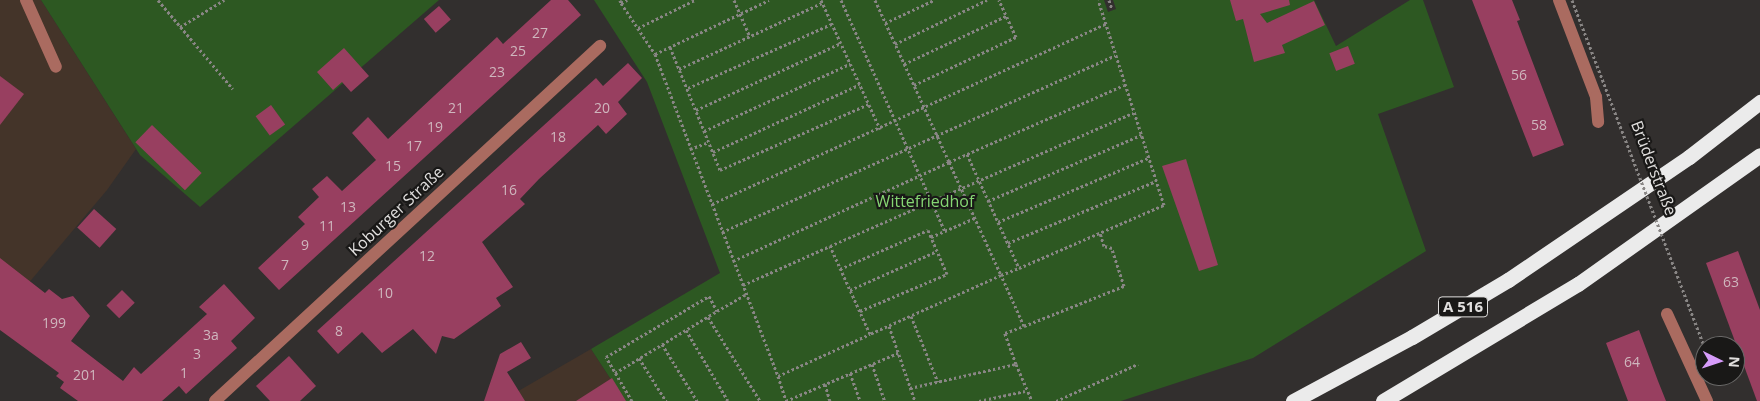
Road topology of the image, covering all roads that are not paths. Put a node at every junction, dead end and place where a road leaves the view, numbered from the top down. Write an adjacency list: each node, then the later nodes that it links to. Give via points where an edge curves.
1 (26, 0): 4 (street)
2 (1559, 0): 6 (street, via 1596,96)
3 (600, 46): 9 (street, Koburger Straße)
4 (56, 66)
5 (1760, 102): 10 (highway, A 516, via 1690,157 1508,280 1412,337)
6 (1598, 122)
7 (1760, 155): 11 (highway, A 516, via 1578,284)
8 (1666, 314): 12 (street)
9 (215, 401)
10 (1293, 401)
11 (1383, 401)
12 (1708, 401)

